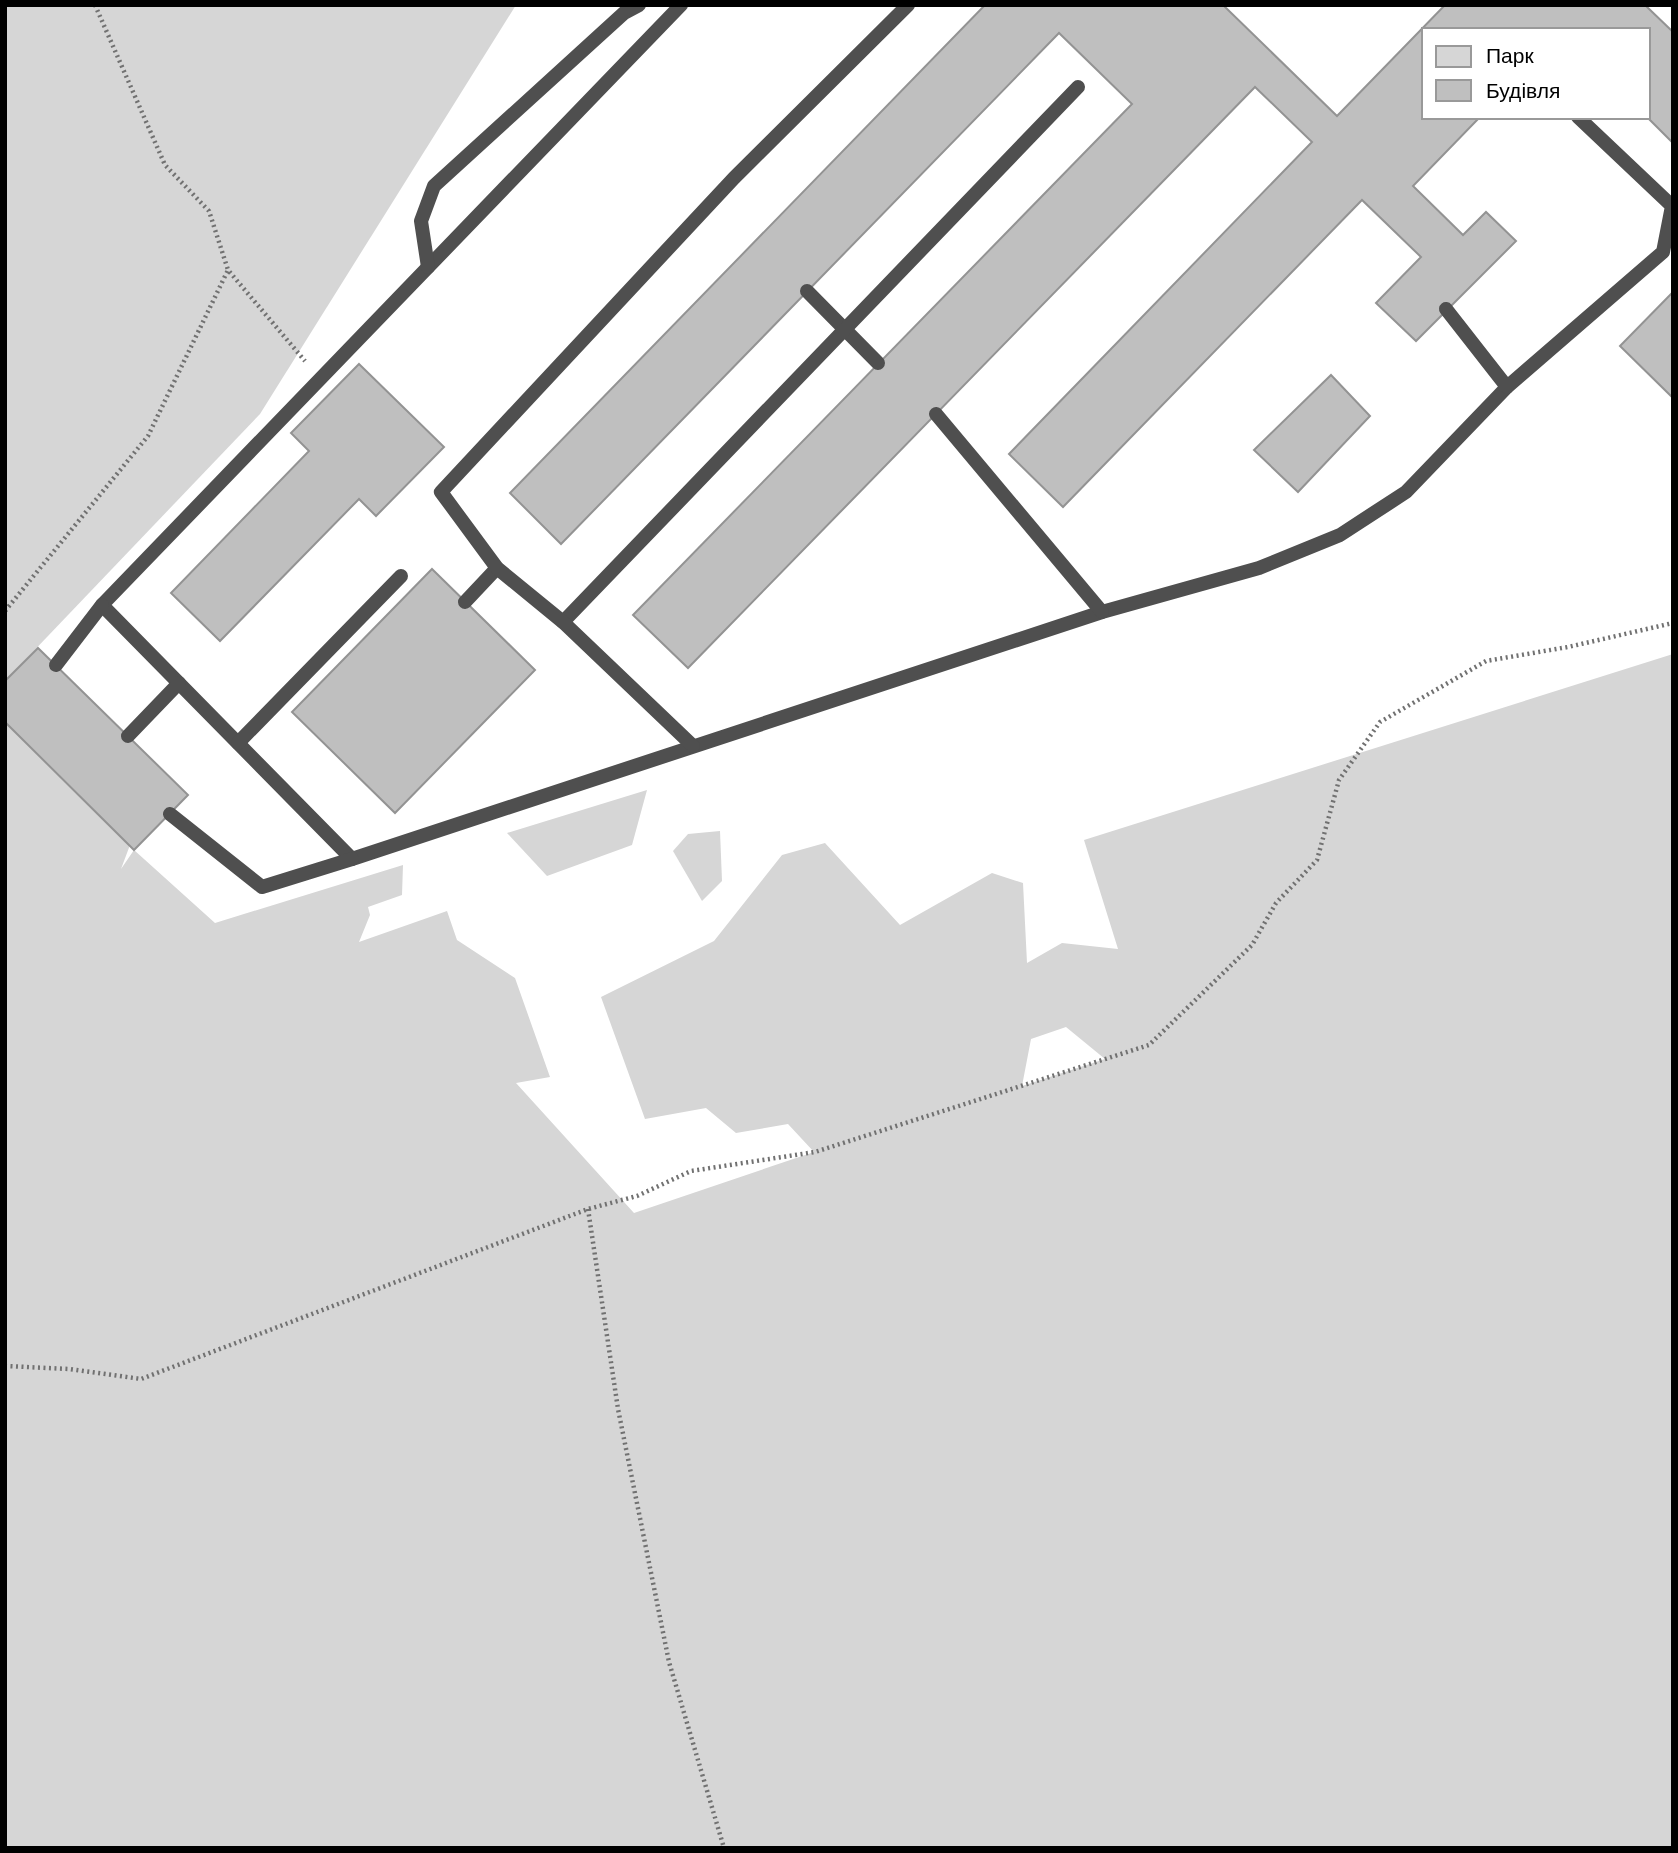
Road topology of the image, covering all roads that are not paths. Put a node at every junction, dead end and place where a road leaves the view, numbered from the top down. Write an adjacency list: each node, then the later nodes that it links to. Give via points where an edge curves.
1 (639, 5): 6 (lane, via 624,13 434,186 421,221)
2 (681, 5): 6 (lane)
3 (908, 5): 13 (lane, via 734,178 441,492)
4 (1079, 88): 9 (lane)
5 (1580, 119): 11 (lane, via 1672,206 1663,251)
6 (428, 267): 16 (lane)
7 (807, 291): 9 (lane)
8 (1446, 309): 11 (lane)
9 (845, 330): 10 (lane); 18 (lane)
10 (878, 363)
11 (1507, 387): 17 (lane, via 1406,492 1340,535 1259,568)
12 (936, 414): 17 (lane)
13 (497, 568): 15 (lane); 18 (lane)
14 (401, 576): 22 (lane)
15 (465, 602)
16 (102, 605): 19 (lane); 20 (lane)
17 (1102, 612): 23 (lane)
18 (563, 622): 23 (lane)
19 (56, 666)
20 (179, 683): 21 (lane); 22 (lane)
21 (128, 736)
22 (238, 743): 25 (lane)
23 (693, 746): 25 (lane)
24 (170, 814): 25 (lane, via 262,887)
25 (352, 859)

